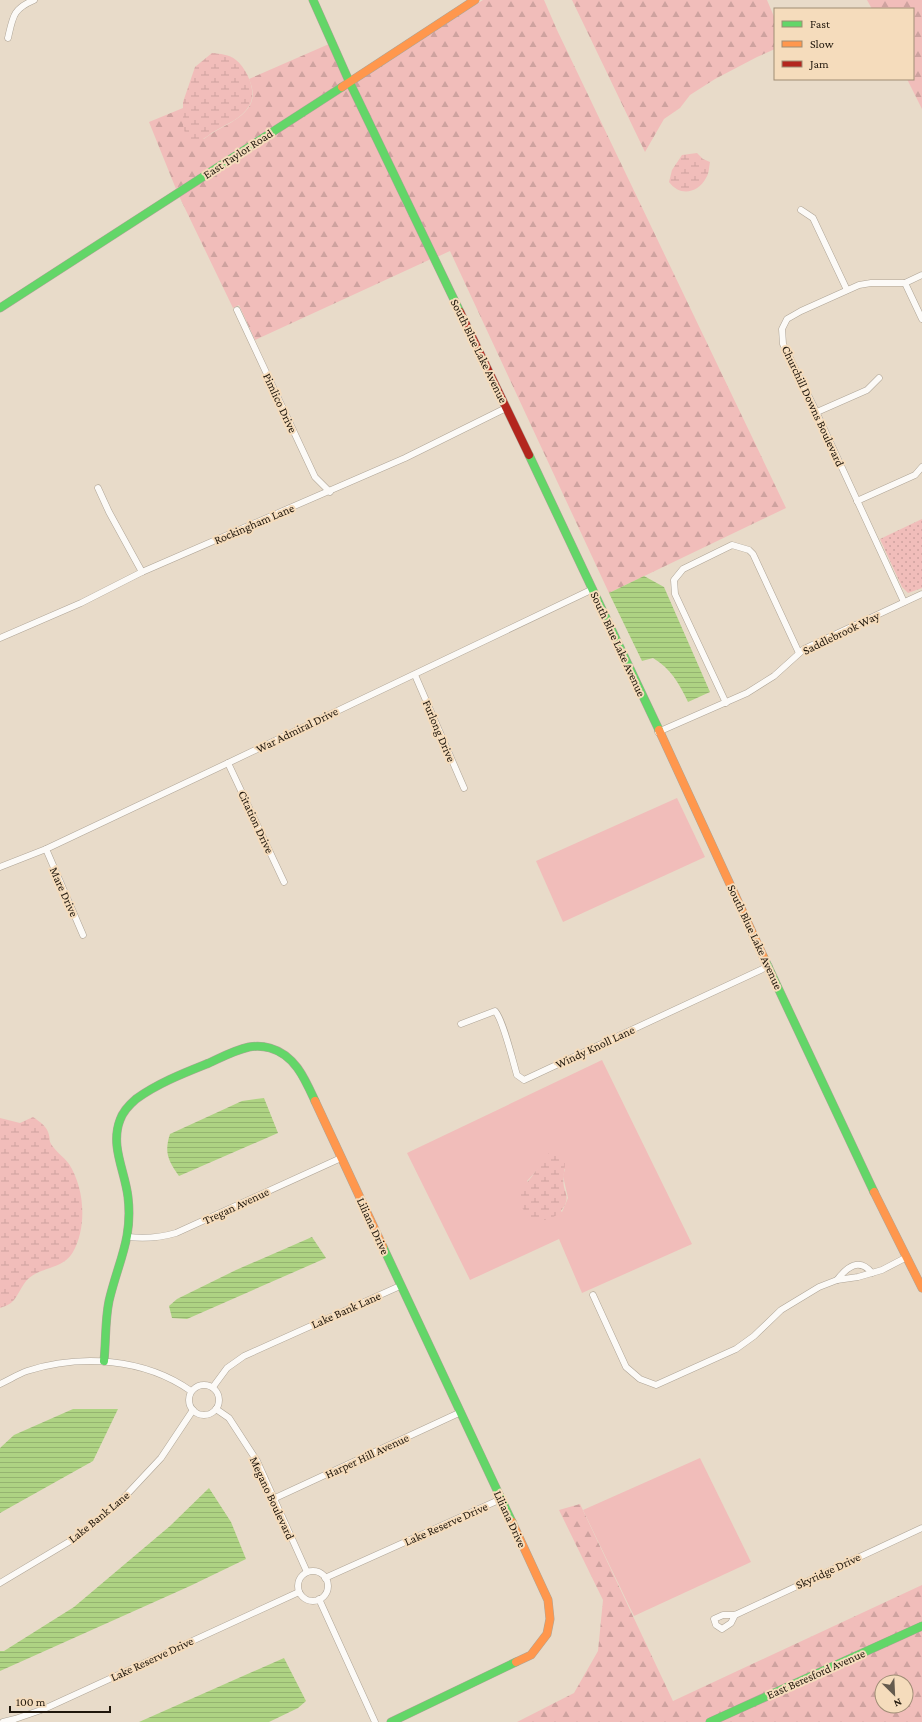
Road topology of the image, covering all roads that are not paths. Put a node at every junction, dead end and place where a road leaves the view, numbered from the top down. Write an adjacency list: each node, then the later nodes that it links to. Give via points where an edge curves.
1 (34, 0): 4 (street, via 24,5 13,16)
2 (312, 0): 5 (main road, South Blue Lake Avenue)
3 (475, 0): 5 (main road, East Taylor Road)
4 (8, 38)
5 (349, 81): 10 (main road, East Taylor Road); 14 (main road, South Blue Lake Avenue)
6 (801, 210): 9 (street, via 813,218)
7 (922, 275): 8 (street, Churchill Downs Boulevard)
8 (905, 283): 9 (street, Churchill Downs Boulevard, via 871,283); 12 (street)
9 (847, 290): 15 (street, Churchill Downs Boulevard, via 801,311 788,319 782,329 783,344)
10 (0, 308)
11 (237, 310): 18 (street, Pimlico Drive, via 315,477)
12 (922, 319)
13 (880, 378): 15 (street, via 867,390)
14 (506, 408): 18 (street, Rockingham Lane, via 422,451); 21 (main road, South Blue Lake Avenue)
15 (817, 412): 19 (street, Churchill Downs Boulevard)
16 (922, 467): 19 (street, via 915,475)
17 (98, 488): 20 (street)
18 (330, 492): 20 (street, Rockingham Lane)
19 (857, 501): 23 (street, Churchill Downs Boulevard)
20 (142, 572): 24 (street, Rockingham Lane, via 81,603)
21 (593, 589): 26 (street, War Admiral Drive); 28 (main road, South Blue Lake Avenue)
22 (922, 594): 23 (street, Saddlebrook Way)
23 (904, 602): 25 (street, Saddlebrook Way)
24 (0, 638)
25 (799, 653): 27 (street, Saddlebrook Way, via 774,676); 27 (street, via 749,550 732,545 683,569 674,580 675,594)
26 (415, 674): 29 (street, War Admiral Drive); 30 (street, Furlong Drive)
27 (726, 703): 28 (street, Saddlebrook Way)
28 (658, 732): 35 (main road, South Blue Lake Avenue)
29 (228, 763): 31 (street, War Admiral Drive); 33 (street, Citation Drive)
30 (464, 788)
31 (46, 849): 32 (street, War Admiral Drive); 34 (street, Mare Drive)
32 (0, 867)
33 (284, 882)
34 (83, 935)
35 (769, 966): 36 (street, Windy Knoll Lane, via 524,1080 517,1075 500,1015 495,1011); 39 (main road, South Blue Lake Avenue, via 864,1173)
36 (461, 1024)
37 (341, 1158): 38 (street, Tregan Avenue, via 176,1233 156,1239); 38 (main road, Liliana Drive, via 294,1062 272,1048 255,1046 237,1050 146,1091 126,1108 118,1122 116,1142 128,1193); 42 (main road, Liliana Drive)
38 (128, 1236): 45 (main road, Liliana Drive, via 110,1295)
39 (907, 1258): 40 (street); 43 (main road, South Blue Lake Avenue)
40 (872, 1273): 41 (street); 41 (street, via 865,1266 857,1264 845,1271)
41 (837, 1280): 44 (street, via 819,1287 781,1310 736,1349 656,1385 640,1379 626,1367)
42 (400, 1286): 47 (street, Lake Bank Lane, via 244,1356 227,1368); 51 (main road, Liliana Drive)
43 (922, 1288)
44 (593, 1295)
45 (104, 1361): 46 (street, via 53,1364 26,1371); 48 (street, via 127,1364 157,1373)
46 (0, 1384)
47 (213, 1387): 48 (street, via 199,1385); 49 (street, via 219,1400)
48 (191, 1391): 50 (street, via 188,1401)
49 (216, 1409): 50 (street, via 207,1415); 52 (street, Megano Boulevard, via 228,1418 257,1461)
50 (193, 1410): 57 (street, Lake Bank Lane, via 161,1458 117,1505 77,1537)
51 (461, 1412): 52 (street, Harper Hill Avenue); 53 (main road, Liliana Drive)
52 (273, 1499): 55 (street, Megano Boulevard)
53 (501, 1499): 56 (street, Lake Reserve Drive); 64 (main road, Liliana Drive, via 548,1600 550,1619 547,1634 527,1658)
54 (922, 1528): 60 (street, Skyridge Drive)
55 (307, 1572): 56 (street, via 317,1572); 58 (street, via 300,1579)
56 (325, 1578): 59 (street, via 327,1592)
57 (0, 1583)
58 (299, 1592): 59 (street, via 307,1600); 62 (street, Lake Reserve Drive, via 44,1709)
59 (319, 1599): 63 (street)
60 (735, 1615)
61 (922, 1626): 65 (main road, East Beresford Avenue)
62 (3, 1722)
63 (375, 1722)
64 (391, 1722)
65 (710, 1722)

